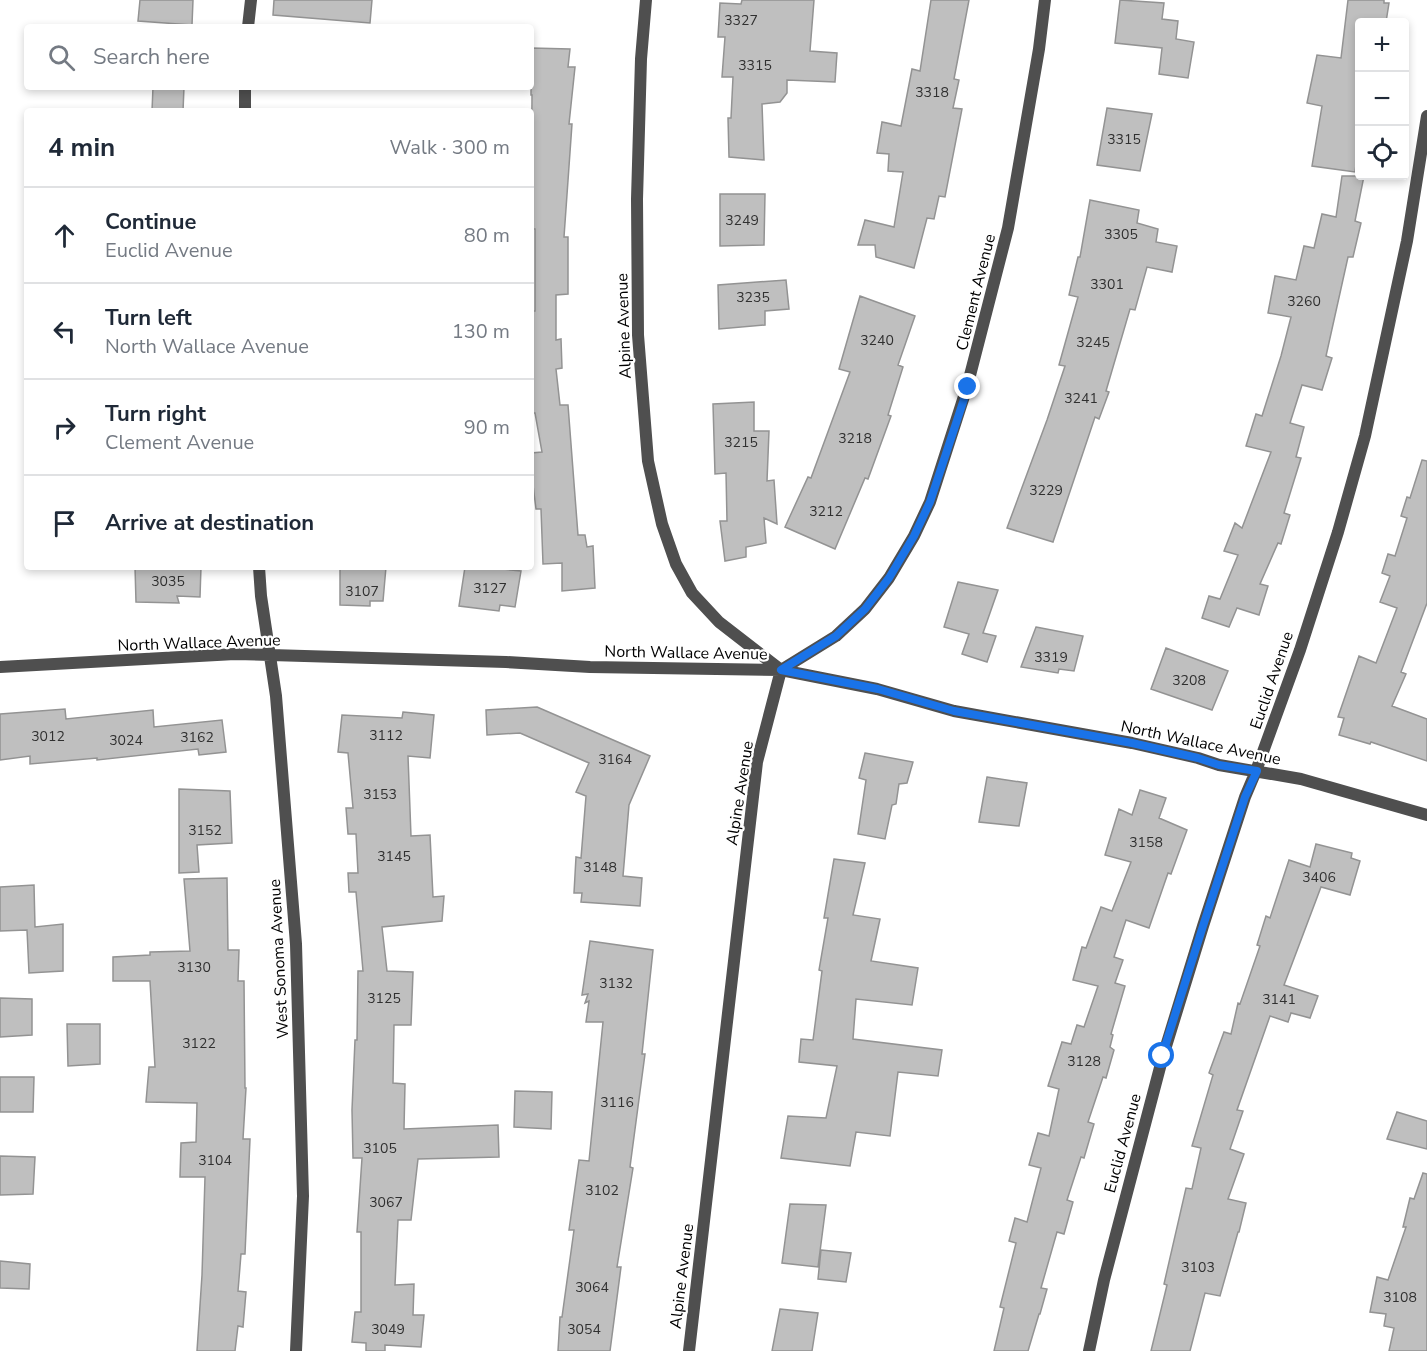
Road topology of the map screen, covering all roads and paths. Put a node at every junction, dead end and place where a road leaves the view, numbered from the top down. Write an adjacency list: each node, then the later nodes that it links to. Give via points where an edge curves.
1 (250, 0): 4 (street)
2 (646, 0): 11 (street, Alpine Avenue, via 637,199 638,335 648,461 662,524 676,564 692,593 719,621)
3 (1045, 0): 11 (street, Clement Avenue, via 1008,228 968,387 930,502 889,578 865,609 836,636)
4 (248, 24)
5 (246, 90): 6 (street)
6 (244, 108)
7 (1427, 116): 12 (street, Euclid Avenue, via 1407,241 1365,436 1331,554)
8 (259, 570): 9 (street, West Sonoma Avenue)
9 (270, 655): 10 (street, North Wallace Avenue); 11 (street, North Wallace Avenue); 14 (street, West Sonoma Avenue, via 296,944 303,1196)
10 (0, 667)
11 (781, 670): 12 (street, North Wallace Avenue, via 878,689 954,711 1132,743); 15 (street, Alpine Avenue, via 757,762)
12 (1257, 771): 13 (street, North Wallace Avenue, via 1301,779); 16 (street, Euclid Avenue, via 1245,797 1162,1056)
13 (1427, 815)
14 (296, 1351)
15 (689, 1351)
16 (1089, 1351)

